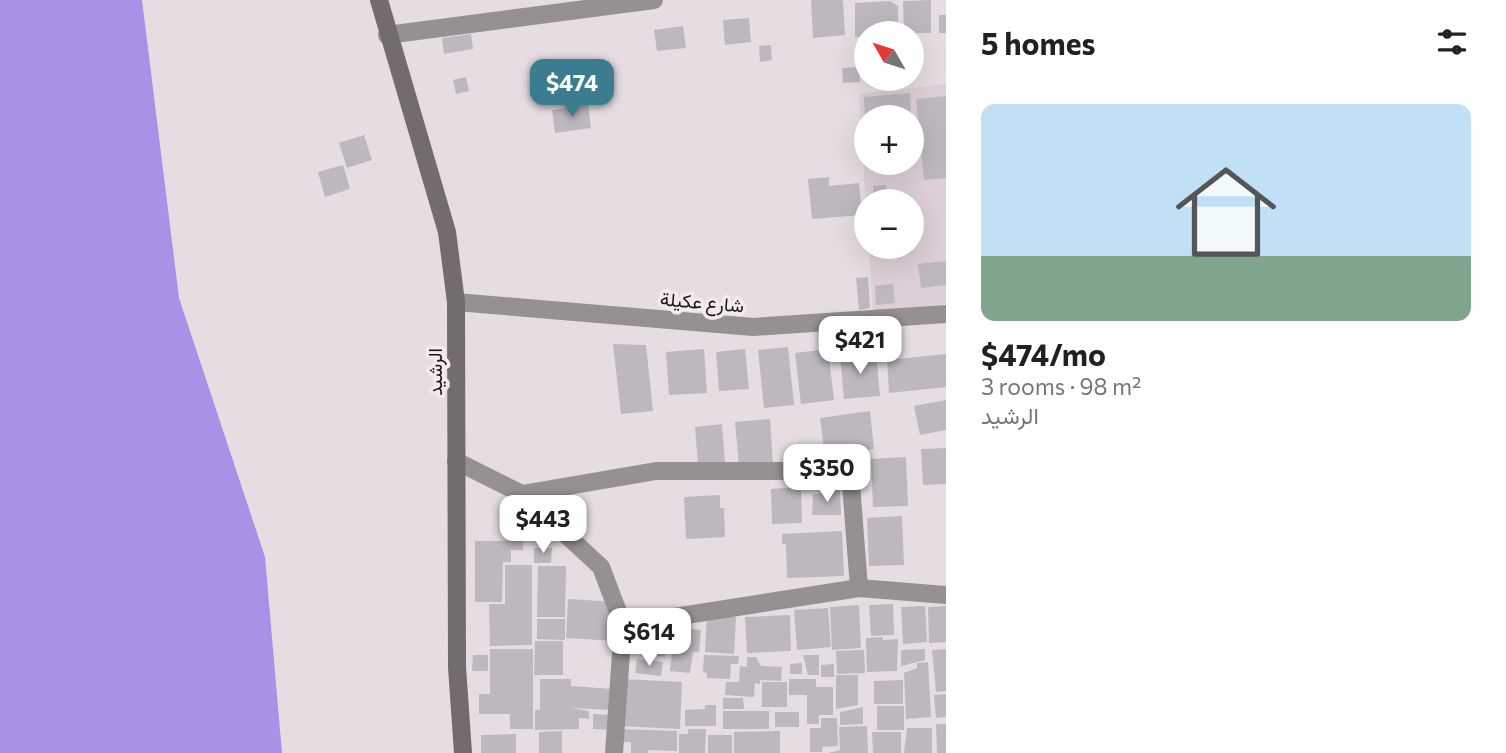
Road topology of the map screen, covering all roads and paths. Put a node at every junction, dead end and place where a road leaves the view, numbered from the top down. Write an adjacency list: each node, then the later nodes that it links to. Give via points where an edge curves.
1 (379, 0): 3 (main road, الرشيد)
2 (654, 0): 3 (street)
3 (387, 35): 4 (main road, الرشيد, via 447,232)
4 (456, 302): 5 (street, شارع عكيلة, via 753,327); 6 (main road, الرشيد)
5 (946, 314)
6 (456, 461): 7 (street); 11 (main road, الرشيد, via 457,667)
7 (522, 494): 8 (street, via 656,471 850,471); 10 (street, via 601,567)
8 (859, 588): 9 (street); 10 (street)
9 (946, 595)
10 (622, 625): 12 (street)
11 (463, 753)
12 (614, 753)

